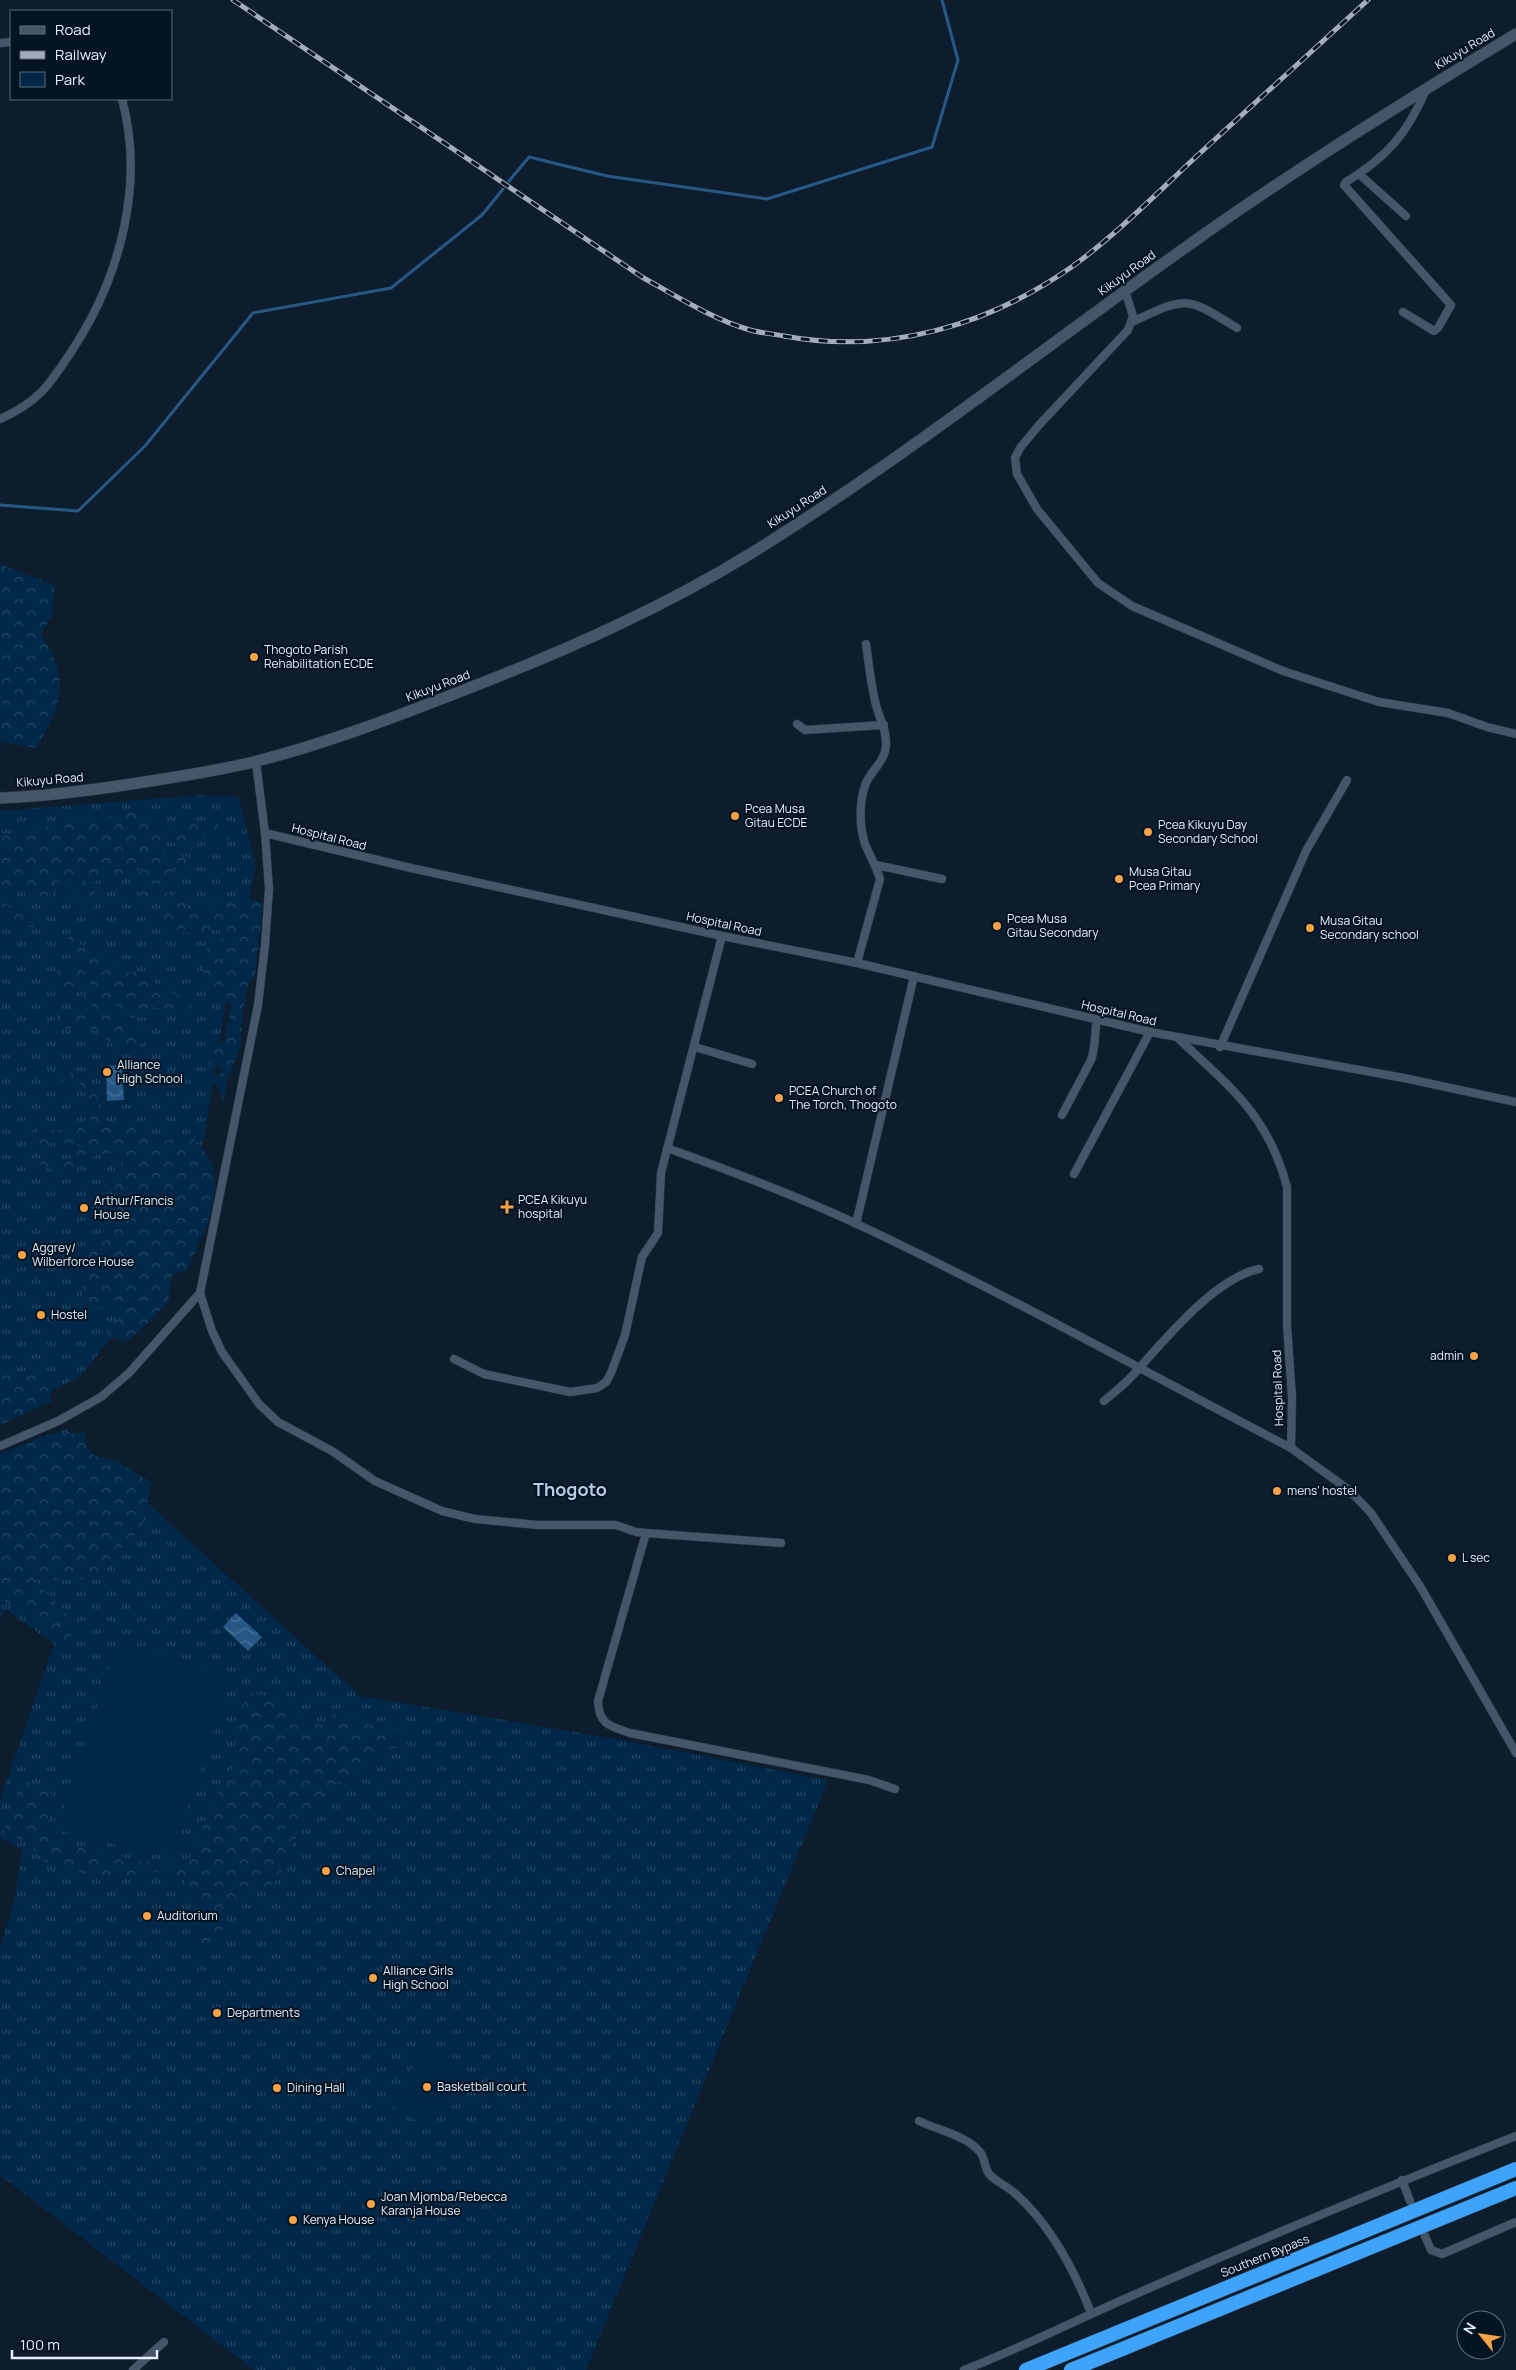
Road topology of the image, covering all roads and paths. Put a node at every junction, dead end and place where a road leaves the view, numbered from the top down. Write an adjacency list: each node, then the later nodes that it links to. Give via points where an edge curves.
1 (1516, 34): 2 (main road, Kikuyu Road)
2 (1426, 88): 4 (street, via 1415,115 1398,141); 6 (main road, Kikuyu Road, via 1295,172)
3 (122, 100): 10 (street, via 129,126 130,182 114,265 89,324 55,378 21,409)
4 (1359, 174): 5 (street); 7 (street, via 1346,182 1345,188 1451,304 1436,331)
5 (1406, 216)
6 (1125, 291): 8 (street, via 1132,308); 15 (main road, Kikuyu Road, via 978,400 832,502 684,592 508,673 408,712)
7 (1403, 312)
8 (1132, 322): 9 (street, via 1180,302 1202,306); 14 (street, via 1038,426 1015,458 1017,474 1037,509 1098,583 1132,606 1283,671 1379,702 1448,712)
9 (1237, 328)
10 (0, 419)
11 (866, 644): 13 (street, via 876,703)
12 (797, 724): 13 (street, via 804,730)
13 (884, 725): 19 (street, via 884,756 871,774 862,796 862,830)
14 (1516, 734)
15 (256, 762): 17 (main road, Kikuyu Road, via 106,789); 18 (street)
16 (1347, 780): 28 (street, via 1306,852)
17 (0, 798)
18 (265, 834): 21 (street, Hospital Road); 36 (street, via 269,889 258,1005)
19 (876, 865): 20 (street); 22 (street, via 880,879 878,893)
20 (942, 878)
21 (722, 936): 22 (street, Hospital Road); 27 (street)
22 (858, 963): 23 (street, Hospital Road)
23 (914, 976): 24 (street, Hospital Road); 34 (street)
24 (1098, 1020): 25 (street, Hospital Road); 31 (street, via 1094,1052)
25 (1150, 1032): 26 (street, Hospital Road); 33 (street)
26 (1178, 1038): 28 (street, Hospital Road); 41 (street, Hospital Road, via 1255,1115 1267,1132 1287,1187)
27 (695, 1047): 29 (street); 32 (street)
28 (1220, 1047): 30 (street, Hospital Road, via 1404,1078)
29 (752, 1064)
30 (1516, 1102)
31 (1062, 1116)
32 (667, 1148): 34 (street, via 738,1173); 37 (street, via 659,1190 658,1233 642,1257 625,1335 606,1382 597,1388 570,1392 484,1374)
33 (1074, 1174)
34 (856, 1224): 38 (street)
35 (1259, 1269): 38 (street, via 1235,1278 1191,1313)
36 (200, 1293): 40 (street, via 129,1373 101,1397 58,1422); 42 (street, via 222,1352 259,1404 278,1422 332,1451 375,1481 442,1511 475,1519 538,1525 616,1524)
37 (454, 1359)
38 (1139, 1368): 39 (street); 41 (street)
39 (1104, 1401)
40 (0, 1446)
41 (1291, 1448): 44 (street, via 1348,1490 1371,1513 1420,1586)
42 (646, 1533): 43 (street); 45 (street, via 598,1701 598,1714 604,1722 630,1733 869,1780)
43 (781, 1543)
44 (1516, 1753)
45 (895, 1789)
46 (919, 2121): 54 (street, via 971,2143 981,2152 990,2176 1018,2196 1055,2238)
47 (1516, 2136): 49 (street)
48 (1516, 2169): 58 (highway, Southern Bypass)
49 (1402, 2180): 51 (street); 54 (street)
50 (1516, 2188): 59 (highway)
51 (1410, 2201)
52 (1516, 2222): 53 (street, via 1442,2254 1431,2250)
53 (1425, 2236)
54 (1091, 2313): 57 (street)
55 (164, 2342): 56 (street)
56 (132, 2370)
57 (964, 2370)
58 (1026, 2370)
59 (1071, 2370)

